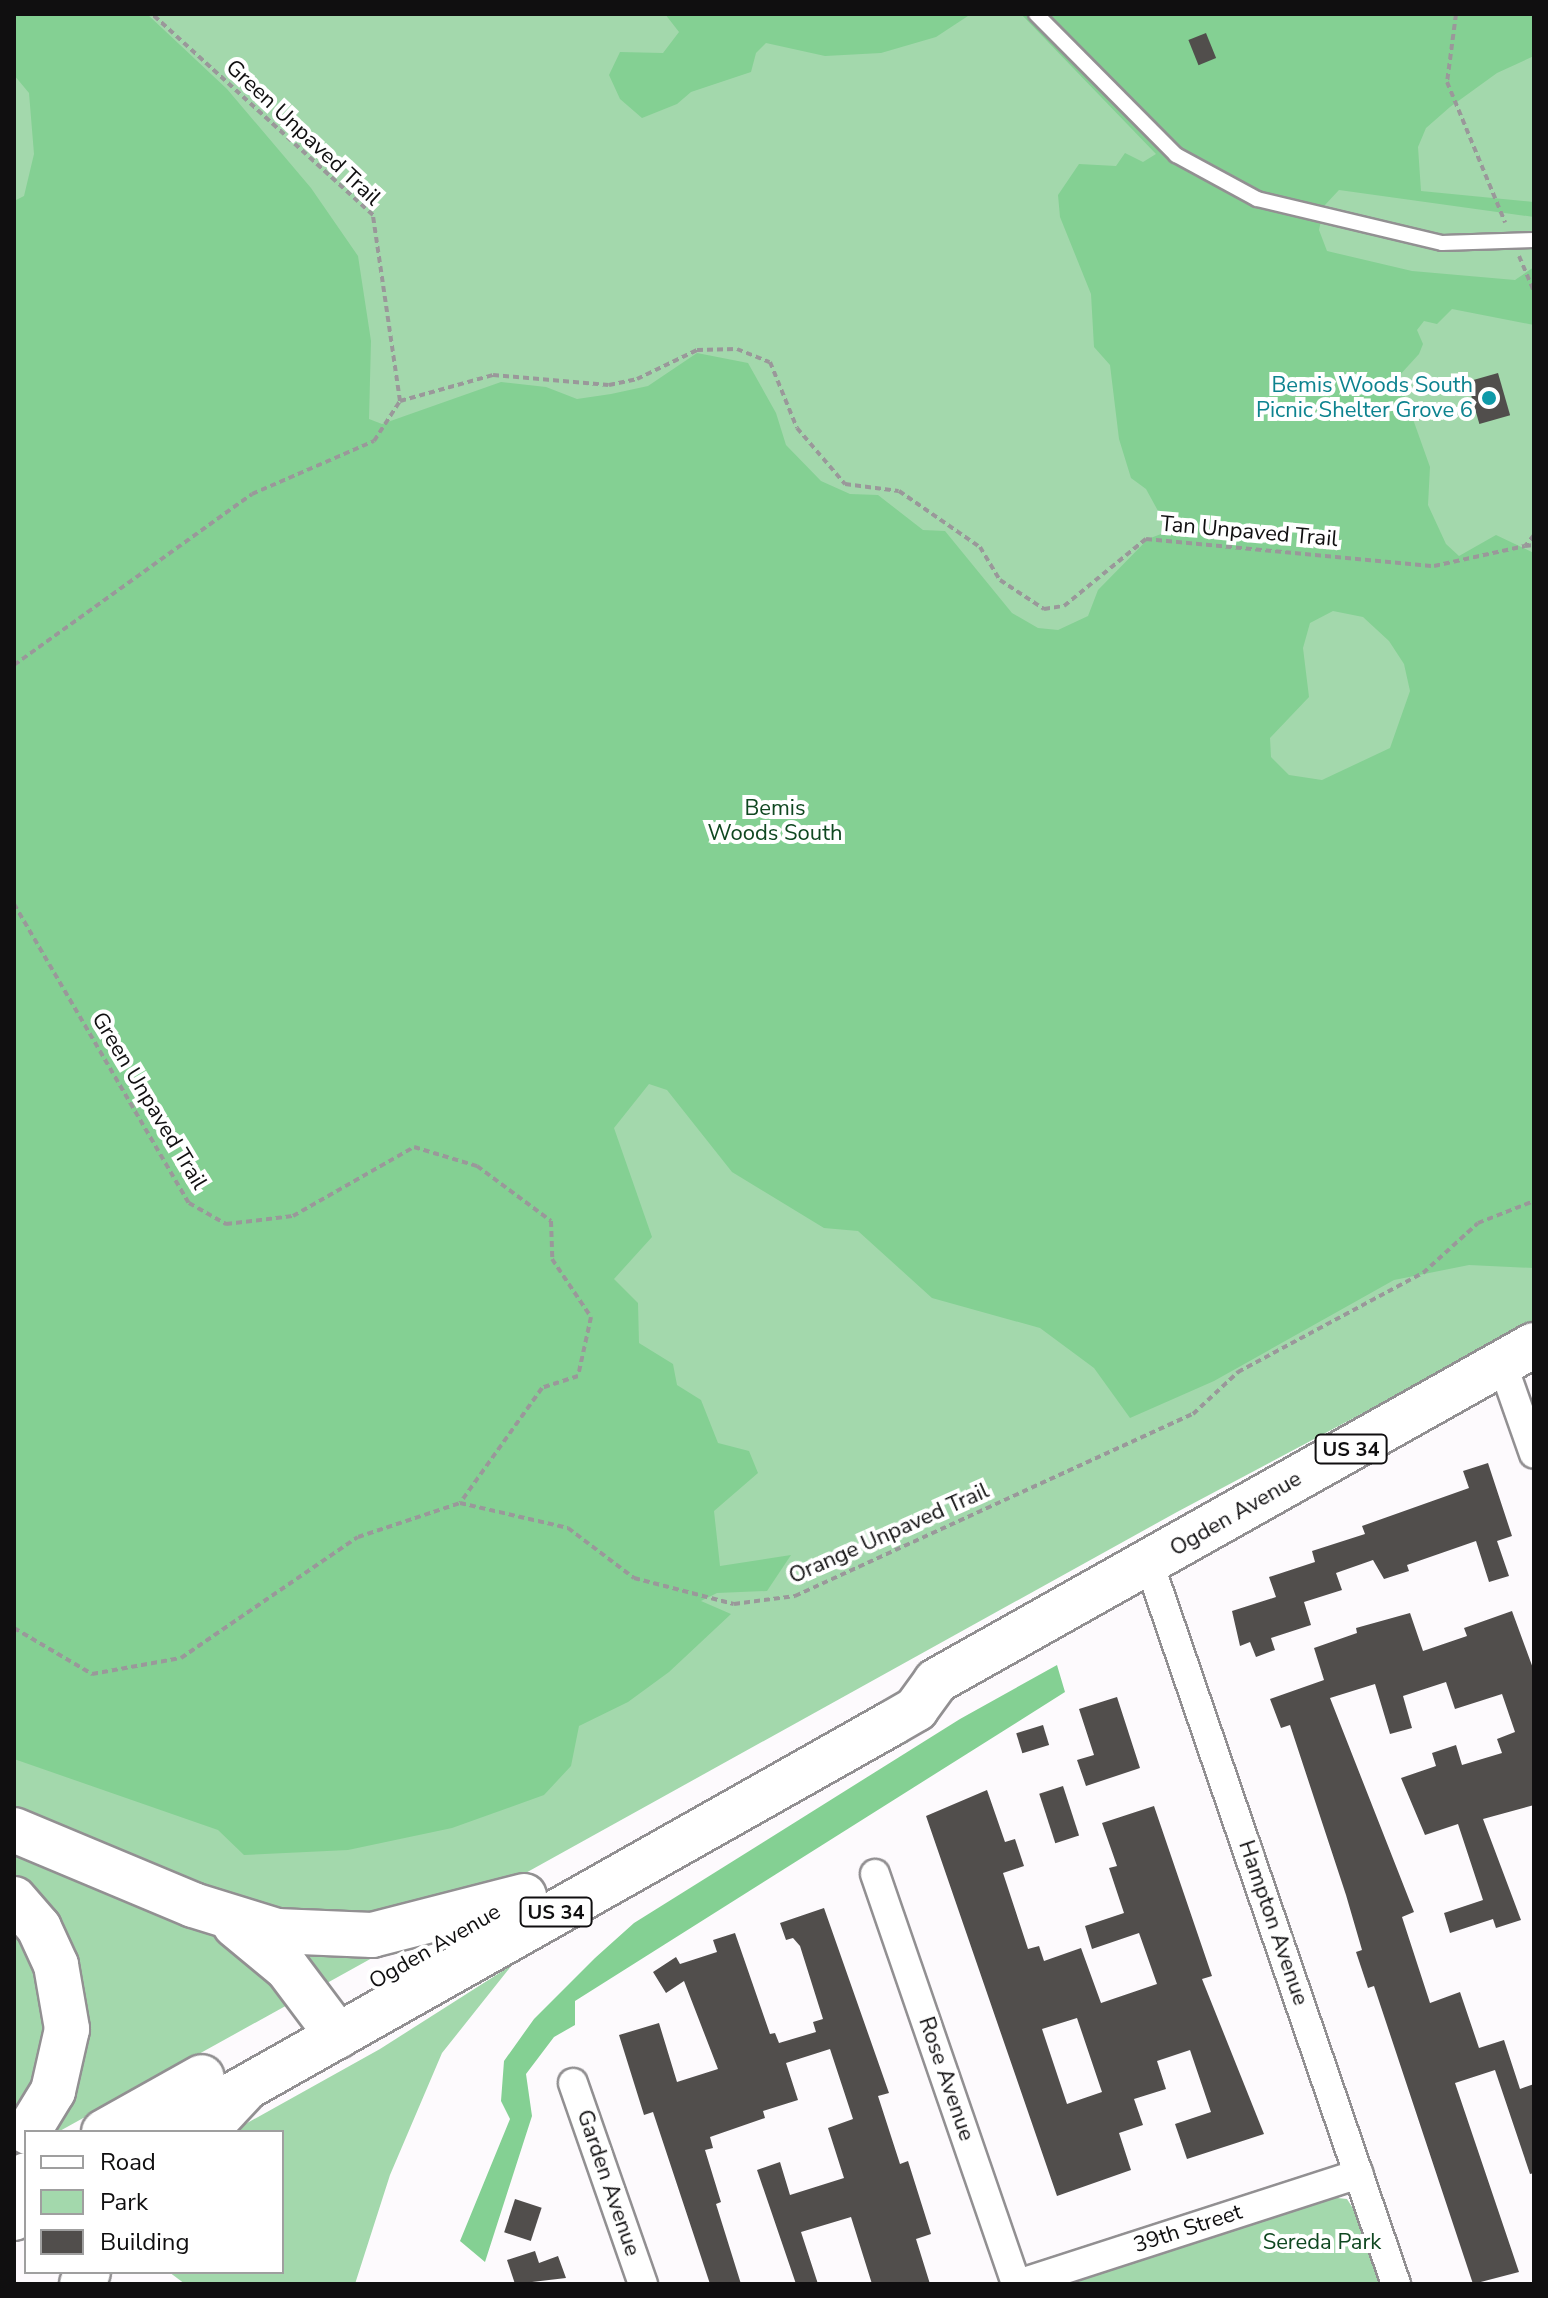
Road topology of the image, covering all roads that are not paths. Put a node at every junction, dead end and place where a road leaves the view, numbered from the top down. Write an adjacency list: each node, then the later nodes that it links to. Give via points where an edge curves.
1 (1036, 14): 2 (lane, via 1176,155 1257,199 1442,243)
2 (1534, 240)
3 (1518, 1354): 4 (street); 5 (main road, Ogden Avenue / US 34)
4 (1534, 1454)
5 (1149, 1563): 6 (main road, Ogden Avenue / US 34); 19 (street, Hampton Avenue)
6 (936, 1681): 9 (main road, Ogden Avenue / US 34, via 911,1678); 12 (main road, Ogden Avenue / US 34, via 916,1709 904,1716)
7 (14, 1830): 11 (main road)
8 (875, 1874): 21 (street, Rose Avenue)
9 (524, 1896): 11 (main road, via 372,1935 277,1931); 12 (main road, Ogden Avenue / US 34)
10 (14, 1899): 15 (main road, via 39,1928 56,1965 67,2029 53,2091)
11 (220, 1914): 12 (main road, via 287,1968)
12 (330, 2023): 14 (main road, Ogden Avenue / US 34); 16 (main road, Ogden Avenue / US 34)
13 (573, 2083): 20 (street, Garden Avenue)
14 (246, 2088): 17 (main road, Ogden Avenue / US 34); 18 (main road)
15 (29, 2130)
16 (108, 2130)
17 (171, 2130)
18 (207, 2130)
19 (1359, 2174): 21 (street, 39th Street); 22 (street, Hampton Avenue)
20 (643, 2284)
21 (1017, 2284)
22 (1396, 2284)

